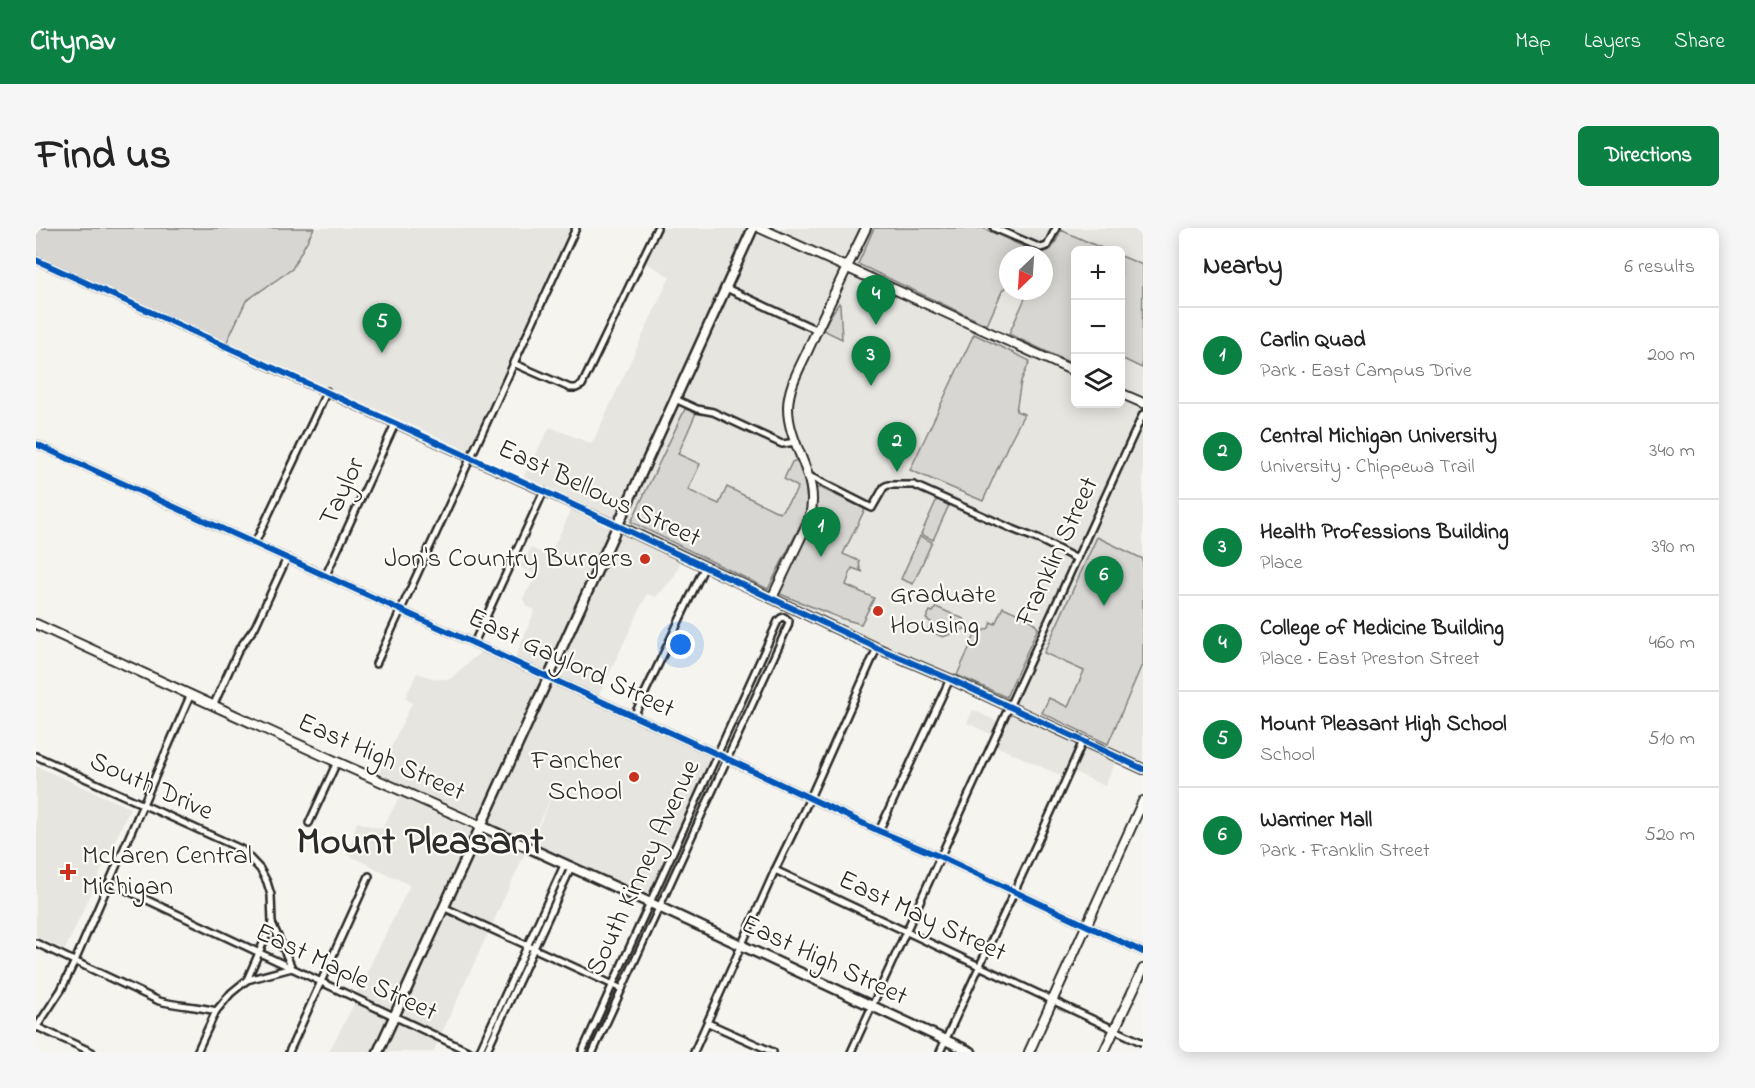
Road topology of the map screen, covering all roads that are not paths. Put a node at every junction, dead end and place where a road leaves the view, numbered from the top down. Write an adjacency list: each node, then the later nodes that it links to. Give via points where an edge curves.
1 (576, 228): 12 (street)
2 (657, 228): 12 (street, via 582,385 570,388)
3 (753, 228): 10 (main road)
4 (760, 228): 9 (street)
5 (866, 228): 9 (street)
6 (993, 228): 7 (street, via 1041,248 1048,244)
7 (1056, 228)
8 (36, 260): 14 (street, East Bellows Street)
9 (847, 268): 11 (street); 13 (street)
10 (726, 288): 11 (street); 16 (main road)
11 (817, 330): 20 (street, via 789,395 789,418)
12 (513, 363): 22 (street)
13 (1071, 370)
14 (327, 392): 19 (street, East Bellows Street); 26 (street)
15 (1125, 395): 17 (street)
16 (675, 399): 20 (street, via 782,444); 25 (main road)
17 (1143, 403)
18 (1143, 414): 28 (street, Franklin Street)
19 (395, 424): 22 (street, East Bellows Street); 30 (street, Taylor)
20 (796, 442): 23 (street)
21 (36, 444): 26 (street, East Gaylord Street)
22 (471, 458): 24 (street, East Bellows Street); 32 (street)
23 (809, 476): 28 (street, via 872,508 884,487 914,485); 31 (street, via 809,519)
24 (544, 491): 25 (street, East Bellows Street); 34 (street)
25 (619, 526): 29 (street, East Bellows Street); 37 (main road)
26 (255, 543): 27 (street, East Gaylord Street)
27 (287, 558): 30 (street, East Gaylord Street); 40 (street)
28 (1077, 559): 41 (street, Franklin Street)
29 (705, 566): 31 (street, East Bellows Street); 42 (street)
30 (326, 575): 32 (street, East Gaylord Street)
31 (772, 598): 35 (street, East Bellows Street)
32 (401, 610): 34 (street, East Gaylord Street); 36 (street)
33 (36, 624): 39 (street, East High Street)
34 (474, 643): 37 (street, East Gaylord Street)
35 (878, 648): 38 (street, East Bellows Street); 49 (street)
36 (376, 664)
37 (548, 677): 42 (street, East Gaylord Street); 53 (main road)
38 (950, 679): 41 (street, East Bellows Street); 54 (street)
39 (191, 694): 40 (street, East High Street); 51 (street)
40 (214, 704): 47 (street, East High Street)
41 (1009, 707): 43 (street, East Bellows Street); 55 (street, Franklin Street)
42 (634, 716): 44 (street, East Gaylord Street)
43 (1083, 741): 48 (street, East Bellows Street); 60 (street)
44 (717, 754): 46 (street, East Gaylord Street); 46 (street, South Kinney Avenue, via 778,621 786,618 788,626); 61 (street, South Kinney Avenue)
45 (36, 756): 51 (street, South Drive)
46 (727, 759): 49 (street, East Gaylord Street); 63 (street, South Kinney Avenue)
47 (337, 762): 52 (street); 53 (street, East High Street)
48 (1143, 769)
49 (810, 798): 54 (street, East Gaylord Street); 57 (street)
50 (1143, 801): 65 (street)
51 (143, 806): 59 (street); 64 (street, South Drive, via 241,849 250,857 267,882)
52 (309, 823)
53 (481, 826): 56 (main road, East High Street); 62 (main road)
54 (879, 831): 55 (street, East Gaylord Street)
55 (940, 857): 60 (street, East Gaylord Street); 66 (street, Franklin Street)
56 (568, 865): 61 (main road, East High Street); 69 (street); 70 (street)
57 (775, 870): 66 (street, East May Street); 68 (street)
58 (369, 876): 78 (street)
59 (109, 882): 72 (street, East Maple Street); 73 (street)
60 (1014, 892): 65 (street, East Gaylord Street); 74 (street)
61 (650, 902): 63 (main road, East High Street); 79 (street, South Kinney Avenue)
62 (442, 907): 69 (street); 84 (main road)
63 (659, 907): 68 (main road, East High Street); 80 (street, South Kinney Avenue)
64 (272, 923): 72 (street, South Drive); 75 (street)
65 (1087, 925): 71 (street, East Gaylord Street); 81 (street)
66 (907, 931): 74 (street, East May Street); 82 (street, Franklin Street)
67 (36, 944): 73 (street)
68 (742, 945): 82 (main road, East High Street); 85 (street)
69 (527, 946): 70 (street); 95 (street)
70 (534, 949): 79 (street); 96 (street)
71 (1143, 952)
72 (260, 954): 75 (street, East Maple Street); 77 (street, South Drive)
73 (75, 961): 83 (street, via 159,1001); 86 (street)
74 (979, 964): 81 (street, East May Street); 88 (street)
75 (292, 968): 77 (street); 78 (street, East Maple Street)
76 (1143, 969): 87 (street)
77 (248, 980): 83 (street)
78 (321, 982): 84 (street, East Maple Street); 92 (street)
79 (612, 985): 80 (street); 97 (street, South Kinney Avenue)
80 (622, 989): 98 (street, South Kinney Avenue)
81 (1053, 1000): 87 (street, East May Street); 104 (street)
82 (872, 1006): 88 (main road, East High Street); 101 (street, Franklin Street)
83 (216, 1011): 91 (street)
84 (393, 1017): 93 (main road); 94 (street, East Maple Street)
85 (708, 1023): 99 (street); 100 (street)
86 (36, 1027): 90 (street)
87 (1114, 1030): 89 (street, East May Street); 105 (street)
88 (945, 1040): 102 (street); 103 (main road, East High Street)
89 (1143, 1043)
90 (91, 1051)
91 (197, 1052)
92 (289, 1052)
93 (378, 1052)
94 (470, 1052)
95 (478, 1052)
96 (486, 1052)
97 (582, 1052)
98 (593, 1052)
99 (694, 1052)
100 (773, 1052)
101 (851, 1052)
102 (940, 1052)
103 (971, 1052)
104 (1029, 1052)
105 (1104, 1052)

